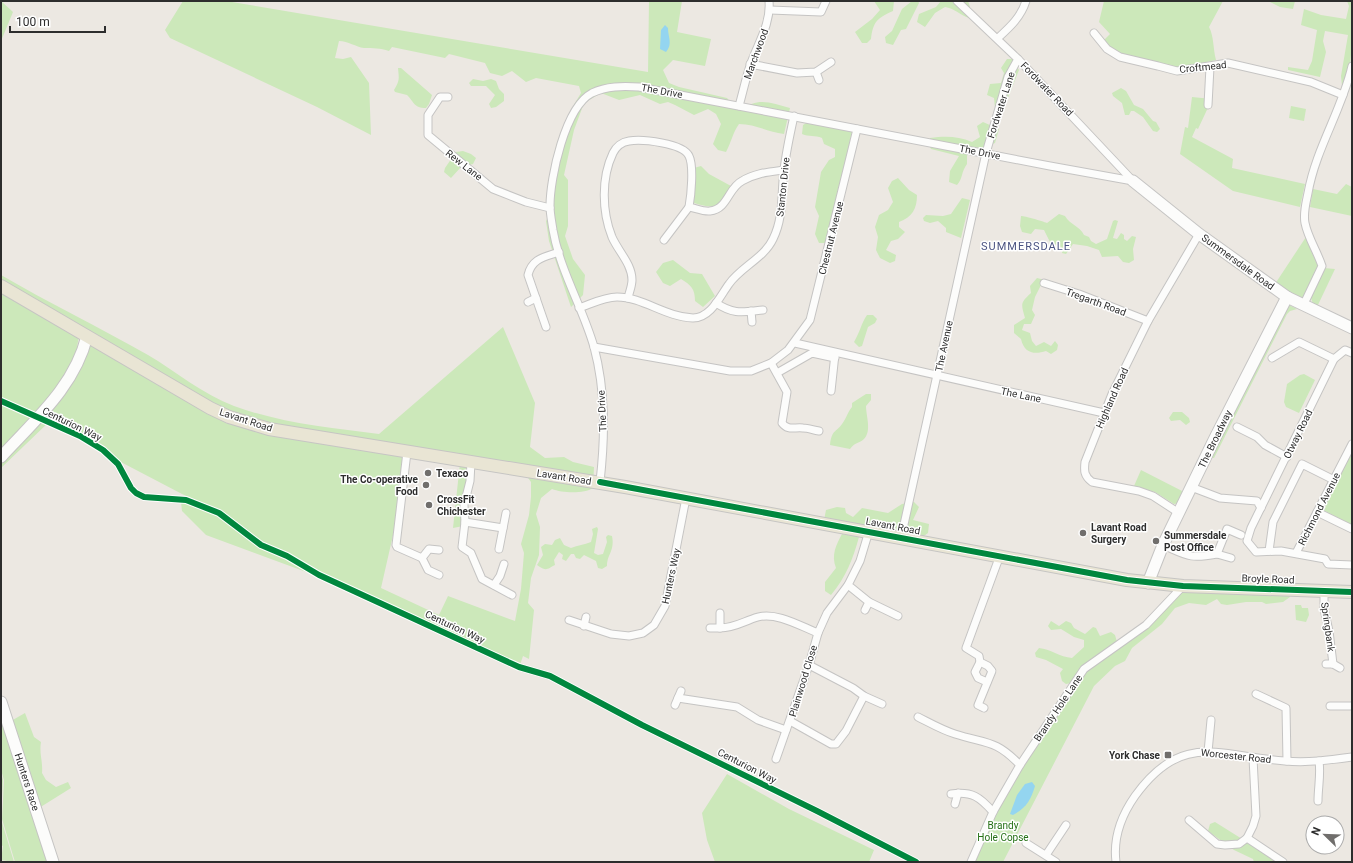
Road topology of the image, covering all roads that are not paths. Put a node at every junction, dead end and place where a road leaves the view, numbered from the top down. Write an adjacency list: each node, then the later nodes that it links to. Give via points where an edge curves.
1 (769, 1): 5 (street, Marchwood)
2 (826, 1): 5 (street, via 822,12)
3 (958, 1): 7 (street, Fordwater Road)
4 (1026, 1): 7 (street, via 1015,22)
5 (770, 10): 10 (street, Marchwood, via 764,32)
6 (1094, 33): 12 (street, Croftmead, via 1107,49 1120,56 1177,70)
7 (998, 38): 8 (street, Fordwater Road)
8 (1018, 58): 21 (street, Fordwater Lane, via 1008,77); 23 (street, Fordwater Road)
9 (831, 62): 13 (street)
10 (750, 64): 13 (street, via 797,73); 18 (street, Marchwood)
11 (1352, 66): 15 (street)
12 (1210, 67): 15 (street, Croftmead, via 1228,63 1311,82); 17 (street)
13 (816, 72): 14 (street)
14 (819, 80)
15 (1343, 95): 36 (street, via 1321,146 1304,211 1308,233 1322,266)
16 (448, 97): 25 (street, Rew Lane, via 440,97 428,116 428,135 493,189)
17 (1208, 105)
18 (740, 106): 19 (street, The Drive); 25 (street, The Drive, via 639,87 611,86 591,94 582,101 569,122 553,178)
19 (794, 116): 20 (street, The Drive); 22 (street, Stanton Drive)
20 (857, 129): 21 (street, The Drive); 45 (street, Chestnut Avenue, via 810,320)
21 (986, 153): 23 (street, The Drive); 53 (street, The Avenue)
22 (784, 170): 24 (street, via 762,172 742,181 735,186 717,210 708,212); 35 (street, Stanton Drive, via 782,205 773,239 764,252 739,272)
23 (1133, 181): 26 (street, Summersdale Road)
24 (689, 207): 27 (street); 32 (street, via 689,156 681,148 672,144 629,141 619,145 613,153 605,183 605,201 612,237 630,267 632,281)
25 (550, 208): 28 (street, The Drive, via 553,232)
26 (1199, 234): 33 (street, Summersdale Road); 40 (street, Highland Road)
27 (664, 240)
28 (560, 252): 31 (street, via 538,259 530,268 528,275); 37 (street, The Drive)
29 (1, 286): 44 (main road, Lavant Road)
30 (1046, 286): 40 (street, Tregarth Road)
31 (536, 298): 34 (street); 42 (street)
32 (628, 298): 35 (street, Stanton Drive, via 660,311 695,318 705,314); 37 (street, Stanton Drive, via 606,298)
33 (1287, 298): 36 (street, Summersdale Road); 65 (street, The Broadway)
34 (528, 302)
35 (716, 303): 39 (street, via 737,313)
36 (1304, 306): 43 (street, Summersdale Road)
37 (579, 308): 46 (street, The Drive)
38 (763, 310): 39 (street)
39 (751, 311): 41 (street)
40 (1148, 321): 55 (street, Highland Road)
41 (752, 322)
42 (546, 327)
43 (1352, 328)
44 (87, 336): 59 (main road, Lavant Road, via 194,400 229,417 269,429); 60 (street, via 70,379)
45 (794, 343): 48 (street); 51 (street, Chestnut Avenue)
46 (594, 347): 51 (street, Chestnut Avenue, via 730,371 751,371); 64 (street, The Drive, via 604,398)
47 (1352, 353): 50 (street, via 1346,350)
48 (835, 356): 52 (street, via 812,353); 53 (street); 54 (street)
49 (1272, 358): 50 (street, via 1299,342)
50 (1334, 359): 61 (street, Otway Road)
51 (771, 363): 52 (street)
52 (776, 373): 57 (street, via 787,392 782,422 793,429 801,427)
53 (937, 376): 55 (street, The Lane); 76 (street, The Avenue)
54 (831, 391)
55 (1104, 413): 70 (street, Highland Road, via 1085,462 1087,478 1092,482 1153,496)
56 (1237, 427): 61 (street)
57 (819, 431)
58 (1352, 444): 63 (street, Richmond Avenue)
59 (407, 452): 62 (main road, Lavant Road); 83 (street, via 396,545)
60 (1, 457)
61 (1287, 457): 67 (street, Otway Road)
62 (471, 462): 64 (main road, Lavant Road); 71 (street, via 470,481 464,505)
63 (1334, 480): 68 (street, Richmond Avenue); 80 (street, via 1302,464 1273,522)
64 (600, 482): 66 (main road, Lavant Road)
65 (1191, 487): 67 (street, via 1220,498 1257,501); 70 (street, The Broadway)
66 (686, 498): 74 (main road, Lavant Road); 104 (street, Hunters Way, via 665,606 654,626 643,633 630,636 611,634)
67 (1261, 508): 80 (street, Otway Road, via 1247,541 1256,552)
68 (1317, 512): 73 (street); 81 (street, Richmond Avenue)
69 (506, 513): 72 (street)
70 (1179, 513): 77 (street, The Broadway)
71 (465, 522): 72 (street); 90 (street, via 462,547 471,553 482,579)
72 (503, 528): 78 (street)
73 (1352, 529)
74 (869, 531): 76 (main road, Lavant Road); 91 (street, Plainwood Close, via 860,561)
75 (1241, 535): 82 (street, via 1227,530)
76 (901, 538): 84 (main road, Lavant Road)
77 (1163, 545): 82 (street, via 1190,557); 89 (street, The Broadway)
78 (499, 549)
79 (439, 550): 83 (street, via 429,549)
80 (1269, 552): 81 (street, Otway Road)
81 (1296, 553): 87 (street, Otway Road, via 1325,559 1328,564)
82 (1217, 554): 85 (street)
83 (422, 558): 88 (street, via 428,570)
84 (999, 558): 89 (main road, Lavant Road); 98 (street)
85 (1231, 558)
86 (504, 564): 90 (street)
87 (1352, 565)
88 (438, 576)
89 (1148, 583): 92 (main road, Lavant Road)
90 (494, 585): 95 (street)
91 (848, 585): 96 (street); 107 (street, Plainwood Close, via 827,613)
92 (1183, 586): 93 (main road, Broyle Road); 130 (street, Brandy Hole Lane, via 1146,625 1084,669)
93 (1324, 591): 94 (main road, Broyle Road); 110 (street, Springbank, via 1324,609 1329,631 1329,664)
94 (1352, 592)
95 (512, 595)
96 (869, 602): 97 (street); 101 (street)
97 (865, 610)
98 (980, 611): 100 (street); 108 (street, via 966,642 966,648 979,656)
99 (720, 613): 106 (street)
100 (987, 614)
101 (898, 616)
102 (586, 617): 104 (street)
103 (569, 620): 104 (street, Hunters Way)
104 (584, 626)
105 (710, 628): 106 (street, Plainwood Close)
106 (720, 628): 107 (street, Plainwood Close, via 733,628 766,616 783,619)
107 (818, 633): 109 (street, Plainwood Close)
108 (980, 662): 111 (street, via 992,671); 111 (street, via 975,672 978,678)
109 (809, 665): 113 (street); 122 (street, Plainwood Close)
110 (1340, 668)
111 (987, 682): 119 (street, via 978,705)
112 (1256, 694): 128 (street, via 1286,708)
113 (864, 696): 116 (street); 122 (street, via 846,732 836,744 831,744)
114 (678, 698): 123 (street, Plainwood Close, via 737,707 758,720)
115 (1, 702): 140 (street, Hunters Race)
116 (882, 704)
117 (1330, 706): 118 (street)
118 (1352, 706)
119 (984, 708)
120 (918, 717): 130 (street, via 953,733 1002,748)
121 (1211, 720): 124 (street)
122 (790, 721): 123 (street, Plainwood Close)
123 (786, 730): 126 (street, Plainwood Close)
124 (1208, 752): 127 (street, Worcester Road); 142 (street, Worcester Road, via 1191,753 1174,759 1146,782 1132,800 1122,820 1116,843)
125 (1352, 757): 129 (street, Worcester Road)
126 (776, 758)
127 (1253, 758): 128 (street, Worcester Road); 136 (street, via 1256,816)
128 (1287, 761): 129 (street, Worcester Road)
129 (1319, 761): 131 (street, via 1321,775)
130 (1020, 765): 133 (street, Brandy Hole Lane)
131 (1318, 801)
132 (955, 804): 133 (street, via 954,794 964,792 982,799)
133 (993, 812): 139 (street, Brandy Hole Lane)
134 (1189, 820): 136 (street, via 1217,844 1239,844)
135 (1066, 825): 138 (street)
136 (1247, 838): 143 (street)
137 (1026, 843): 138 (street)
138 (1046, 855): 141 (street)
139 (972, 860)
140 (53, 862)
141 (1056, 862)
142 (1116, 862)
143 (1283, 862)

